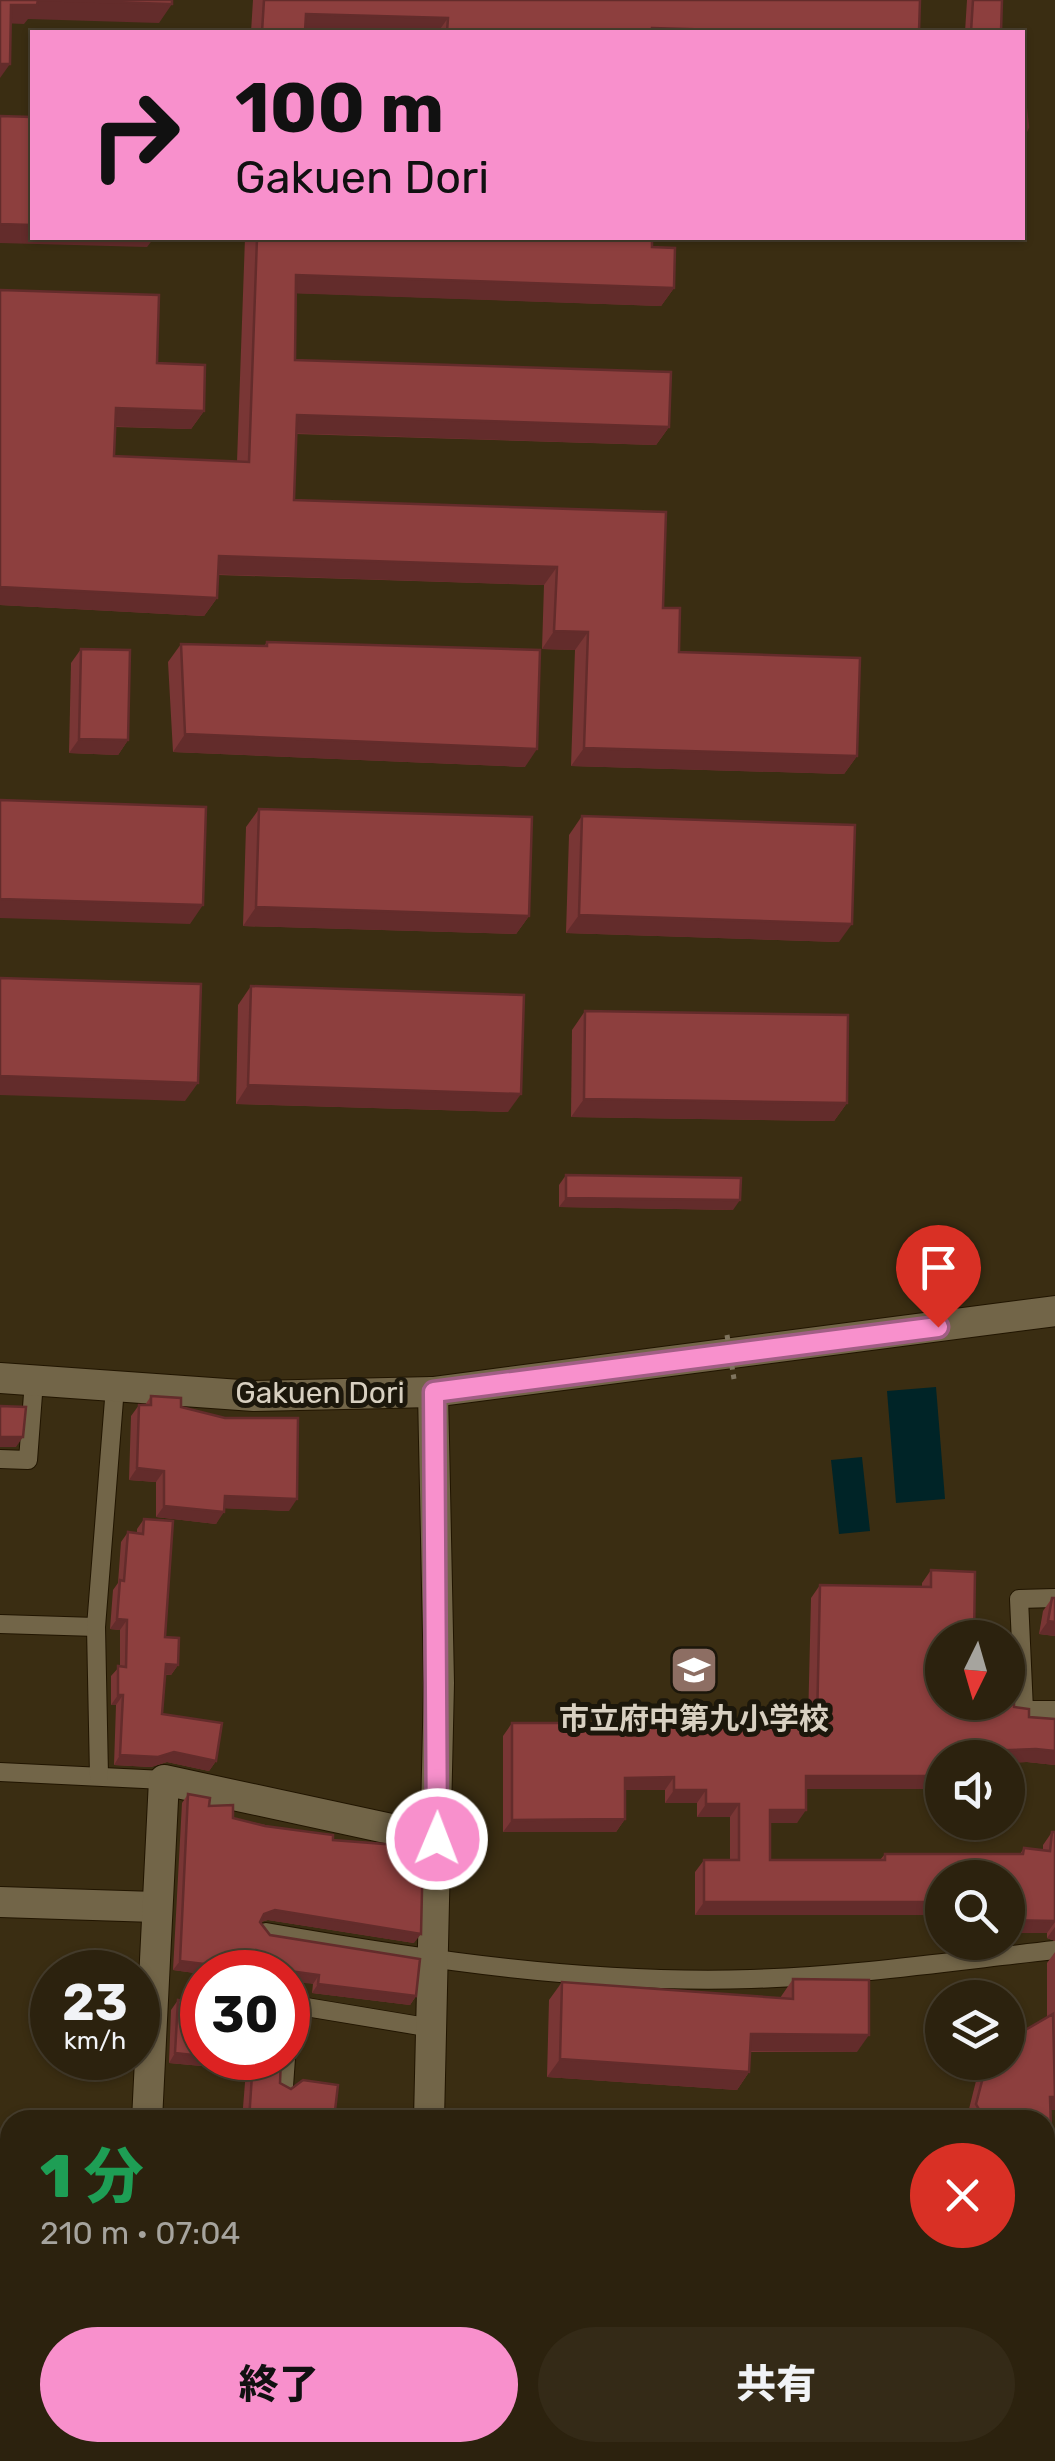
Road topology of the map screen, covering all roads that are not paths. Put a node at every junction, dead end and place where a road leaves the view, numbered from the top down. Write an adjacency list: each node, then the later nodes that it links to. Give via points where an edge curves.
1 (1055, 1312): 5 (street, Gakuen Dori)
2 (0, 1378): 3 (street, Gakuen Dori)
3 (34, 1381): 4 (street, Gakuen Dori); 6 (lane, via 28,1460)
4 (115, 1387): 5 (street, Gakuen Dori, via 286,1397); 9 (lane)
5 (434, 1392): 14 (street)
6 (0, 1459)
7 (1055, 1598): 10 (lane, via 1019,1599 1024,1710)
8 (0, 1624): 9 (lane)
9 (96, 1628): 12 (lane)
10 (1055, 1710)
11 (0, 1772): 12 (lane)
12 (98, 1776): 13 (lane)
13 (164, 1780): 14 (street); 16 (street)
14 (437, 1839): 19 (street)
15 (0, 1902): 16 (street)
16 (155, 1907): 24 (street)
17 (266, 1932): 19 (lane)
18 (1055, 1950): 19 (lane, via 752,1979 599,1976)
19 (435, 1961): 21 (street)
20 (310, 2008): 21 (lane)
21 (432, 2028): 25 (street)
22 (284, 2080): 23 (lane)
23 (284, 2086)
24 (147, 2110)
25 (429, 2110)

